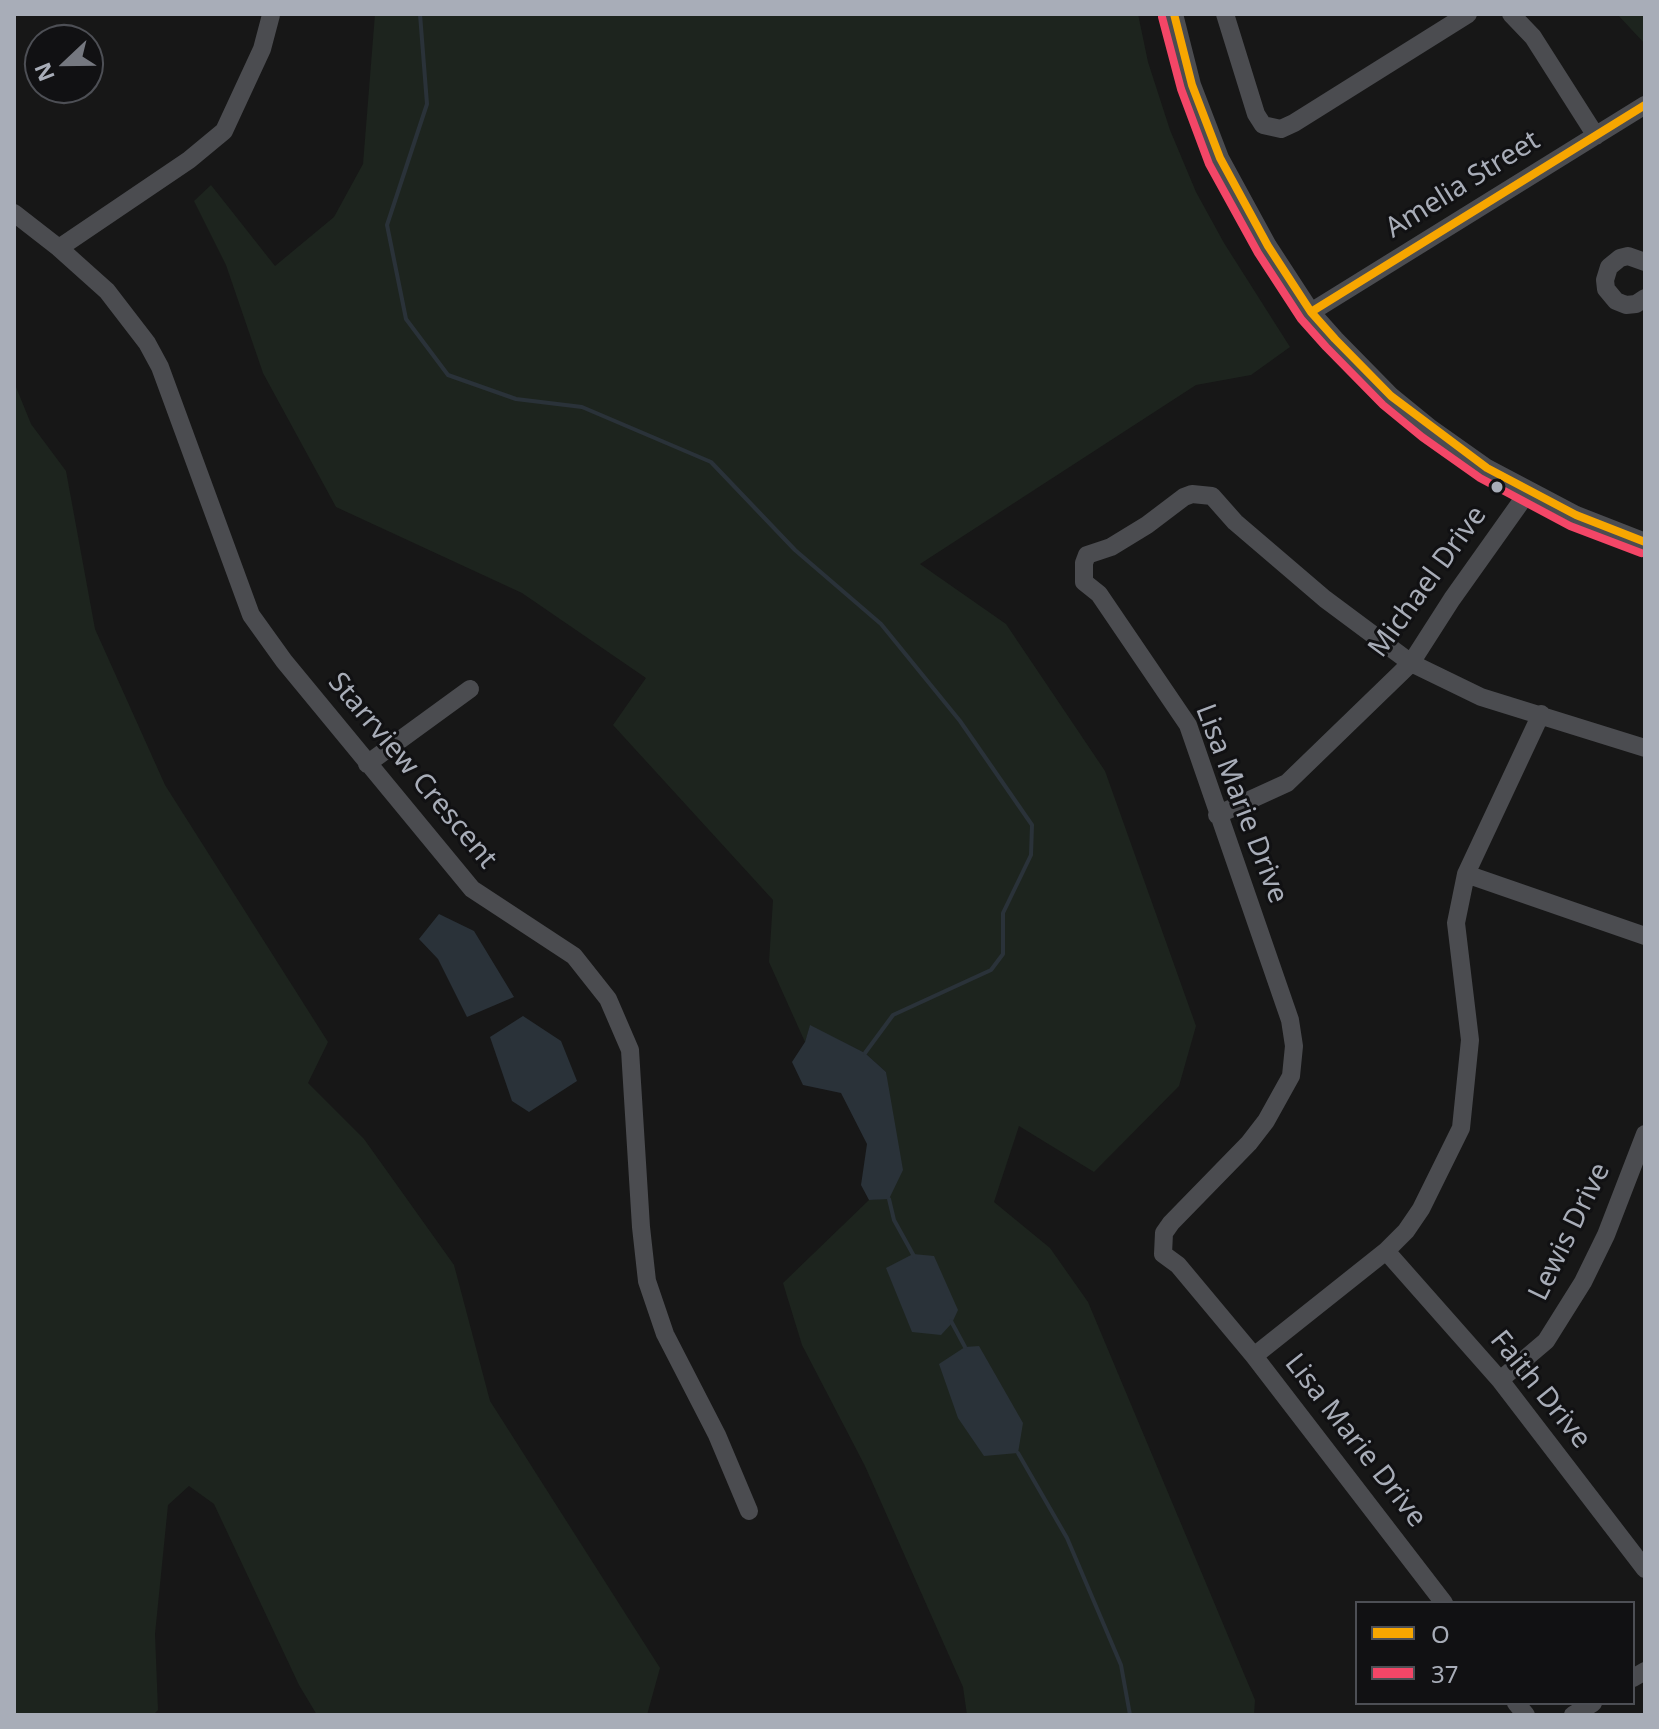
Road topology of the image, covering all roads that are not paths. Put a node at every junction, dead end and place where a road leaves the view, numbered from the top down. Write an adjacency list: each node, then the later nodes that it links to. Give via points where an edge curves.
1 (1174, 14): 12 (street, via 1192,85 1220,158)
2 (1225, 14): 3 (street, via 1256,114 1263,125 1281,129)
3 (1468, 14)
4 (1511, 14): 7 (street, via 1533,37)
5 (271, 15): 9 (street, via 262,49 224,131)
6 (1645, 105): 7 (street, Amelia Street)
7 (1596, 136): 12 (street, Amelia Street)
8 (14, 213): 9 (street, Starrview Crescent)
9 (59, 248): 19 (street, Starrview Crescent, via 107,291 147,343 251,615)
10 (1645, 262): 11 (street, via 1620,258 1609,267 1605,280 1616,301 1636,304)
11 (1645, 298)
12 (1311, 312): 13 (street, via 1363,370 1429,427)
13 (1528, 492): 14 (street); 15 (street, Michael Drive)
14 (1645, 542)
15 (1411, 663): 17 (street, Lisa Marie Drive, via 1481,697); 20 (street, Michael Drive, via 1287,783); 20 (street, Lisa Marie Drive, via 1325,599 1212,496 1184,497 1111,547 1087,555 1084,582 1099,594 1188,725)
16 (470, 689): 19 (street)
17 (1541, 714): 18 (street, Lisa Marie Drive); 21 (street)
18 (1645, 748)
19 (367, 764): 27 (street, Starrview Crescent, via 472,889 574,956 608,999 630,1050 647,1281 665,1334)
20 (1217, 815): 25 (street, Lisa Marie Drive, via 1290,1020 1291,1076 1249,1143 1164,1233 1162,1248)
21 (1466, 874): 22 (street); 24 (street, via 1456,923 1470,1040 1461,1128 1421,1209)
22 (1645, 936)
23 (1645, 1134): 26 (street, Lewis Drive, via 1583,1282 1546,1341)
24 (1386, 1251): 25 (street); 26 (street, Faith Drive)
25 (1254, 1356): 29 (street, Lisa Marie Drive)
26 (1500, 1380): 28 (street, Faith Drive)
27 (749, 1511)
28 (1645, 1569)
29 (1442, 1601)

